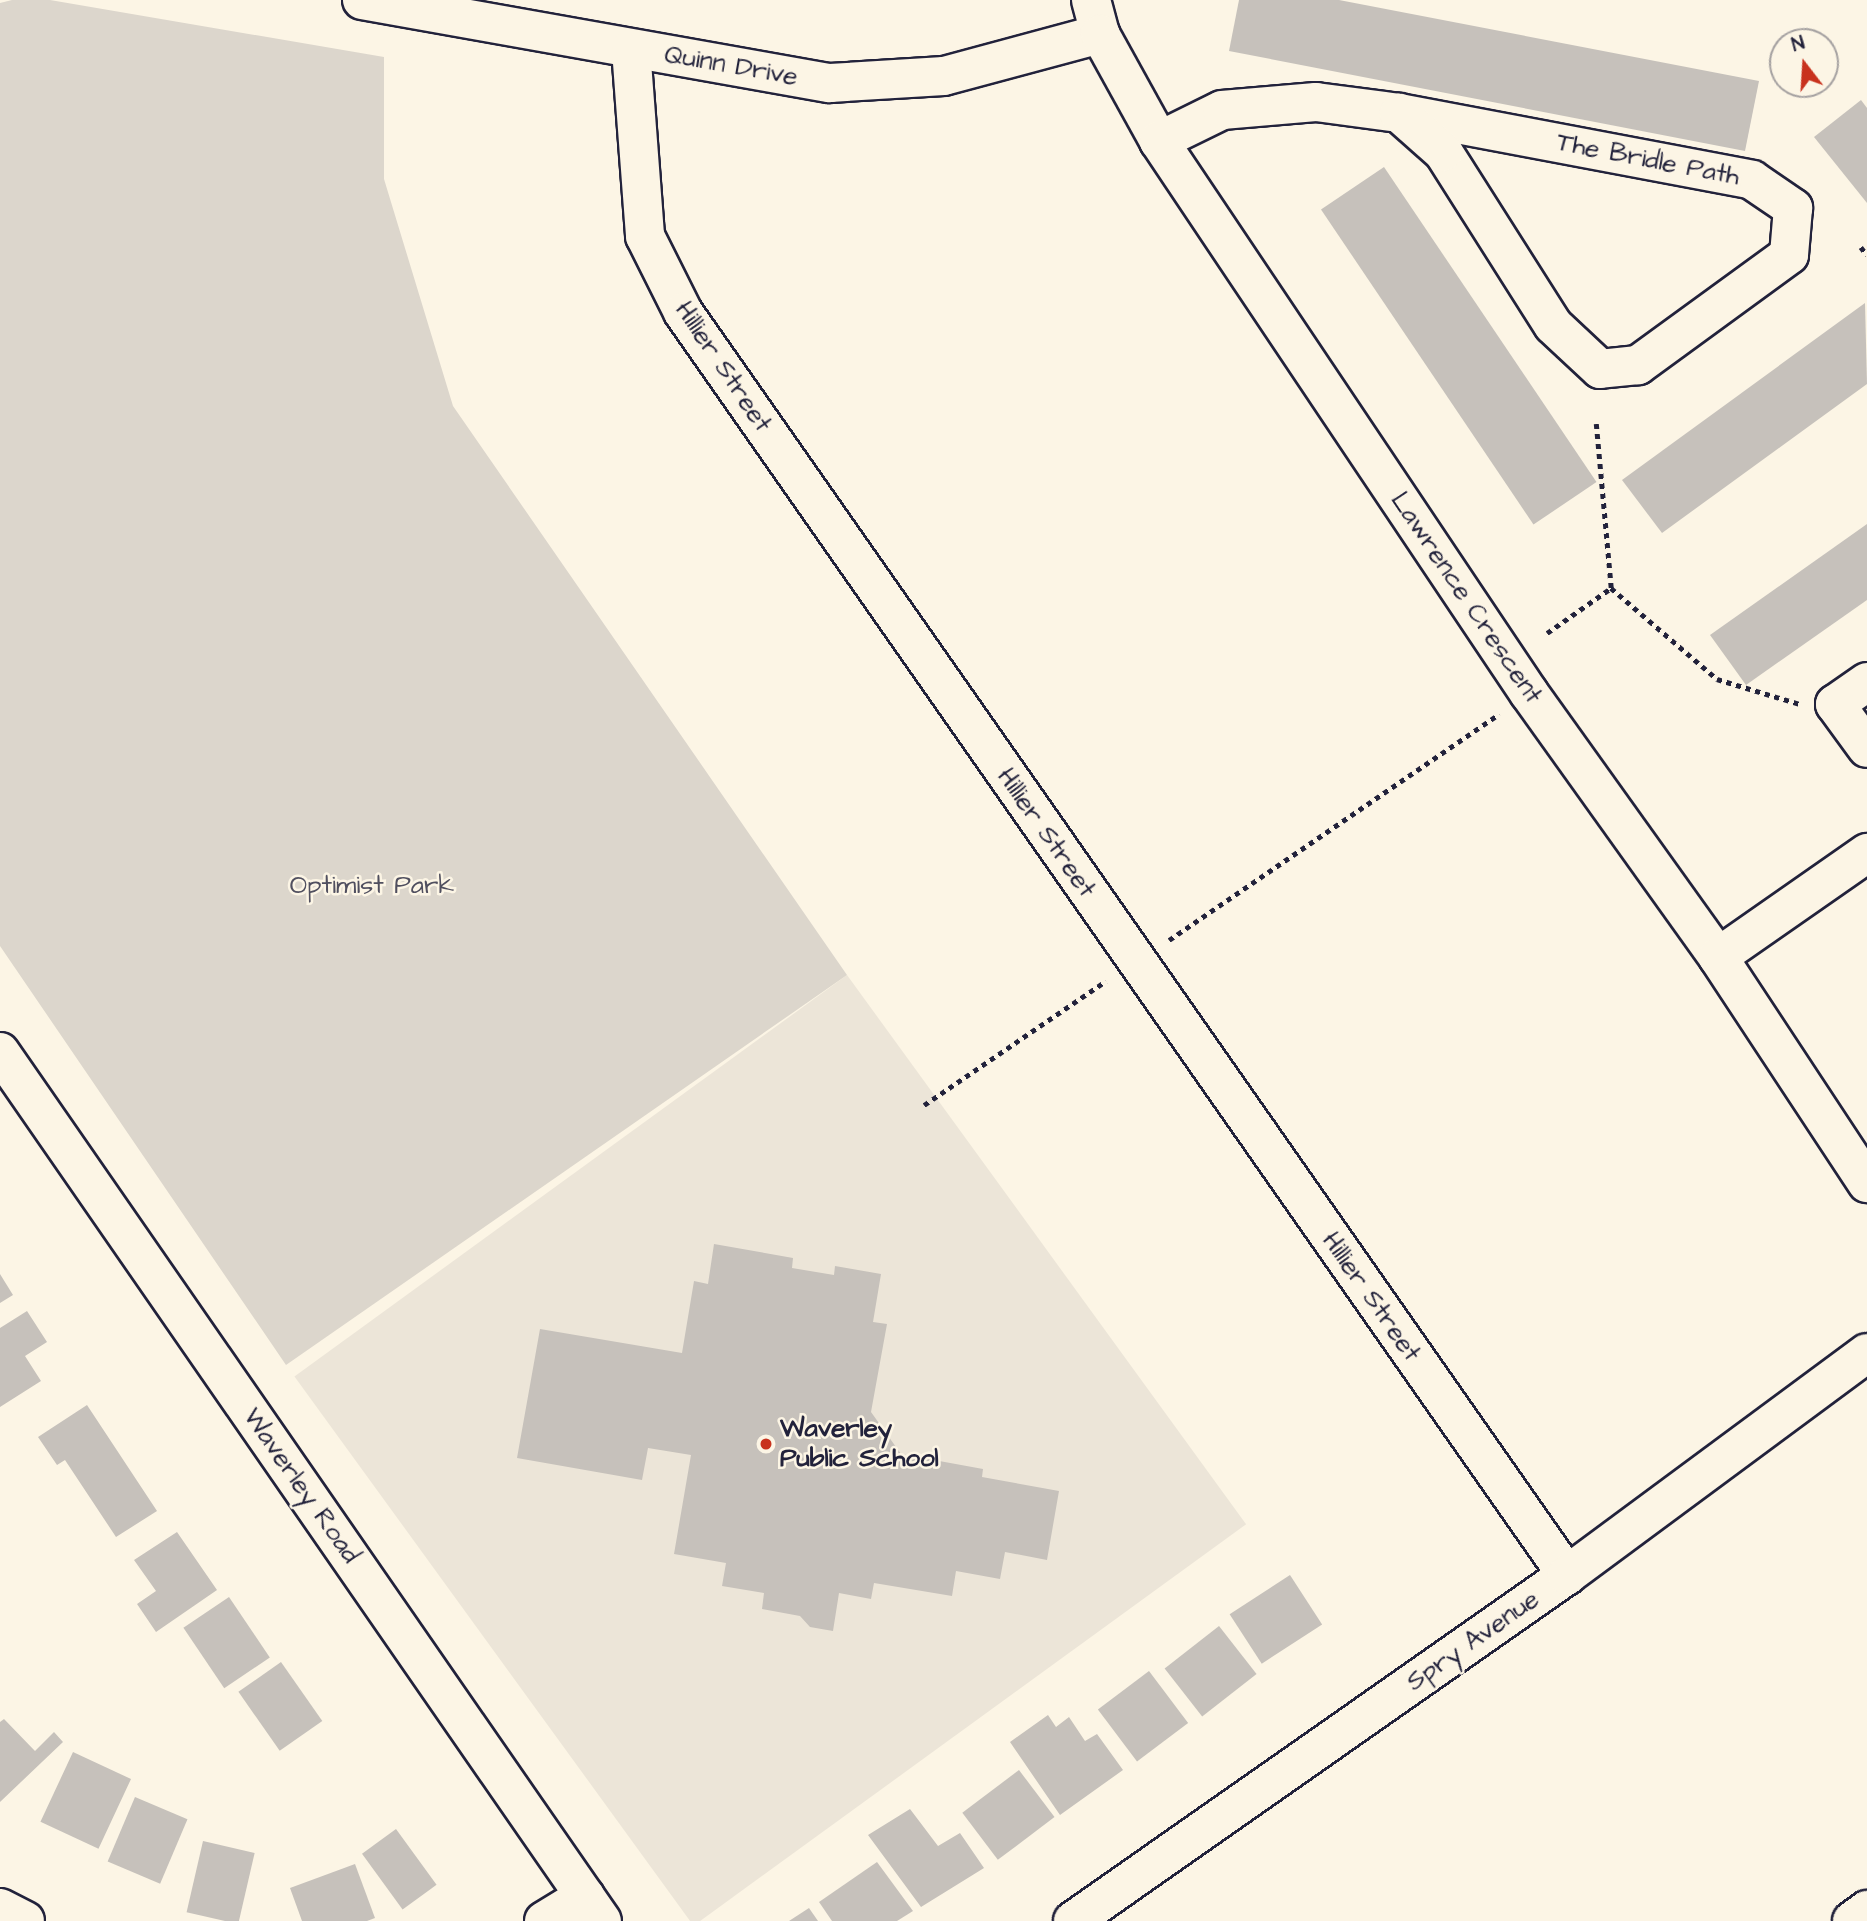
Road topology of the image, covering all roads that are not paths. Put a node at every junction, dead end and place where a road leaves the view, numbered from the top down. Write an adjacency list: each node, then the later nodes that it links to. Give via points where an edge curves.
1 (362, 0): 3 (street, Quinn Drive)
2 (1095, 17): 3 (street, Quinn Drive, via 944,76 830,83); 5 (street, Lawrence Crescent)
3 (631, 49): 13 (street, Hillier Street, via 645,236 683,312)
4 (1399, 113): 4 (street, The Bridle Path, via 1443,152 1553,325 1600,369 1638,365 1789,255 1793,208 1752,180); 5 (street, The Bridle Path, via 1316,102 1222,110)
5 (1159, 141): 9 (street, Lawrence Crescent, via 1529,693)
6 (1867, 682): 7 (street, via 1835,704)
7 (1867, 748)
8 (1867, 853): 9 (street)
9 (1718, 957): 11 (street, Lawrence Crescent)
10 (0, 1052): 15 (street, Waverley Road)
11 (1867, 1183)
12 (1867, 1353): 13 (street, Spry Avenue)
13 (1567, 1576): 19 (street, Spry Avenue)
14 (0, 1908): 17 (street)
15 (594, 1908): 18 (street)
16 (1867, 1910): 20 (street)
17 (24, 1921)
18 (544, 1921)
19 (1073, 1921)
20 (1852, 1921)

